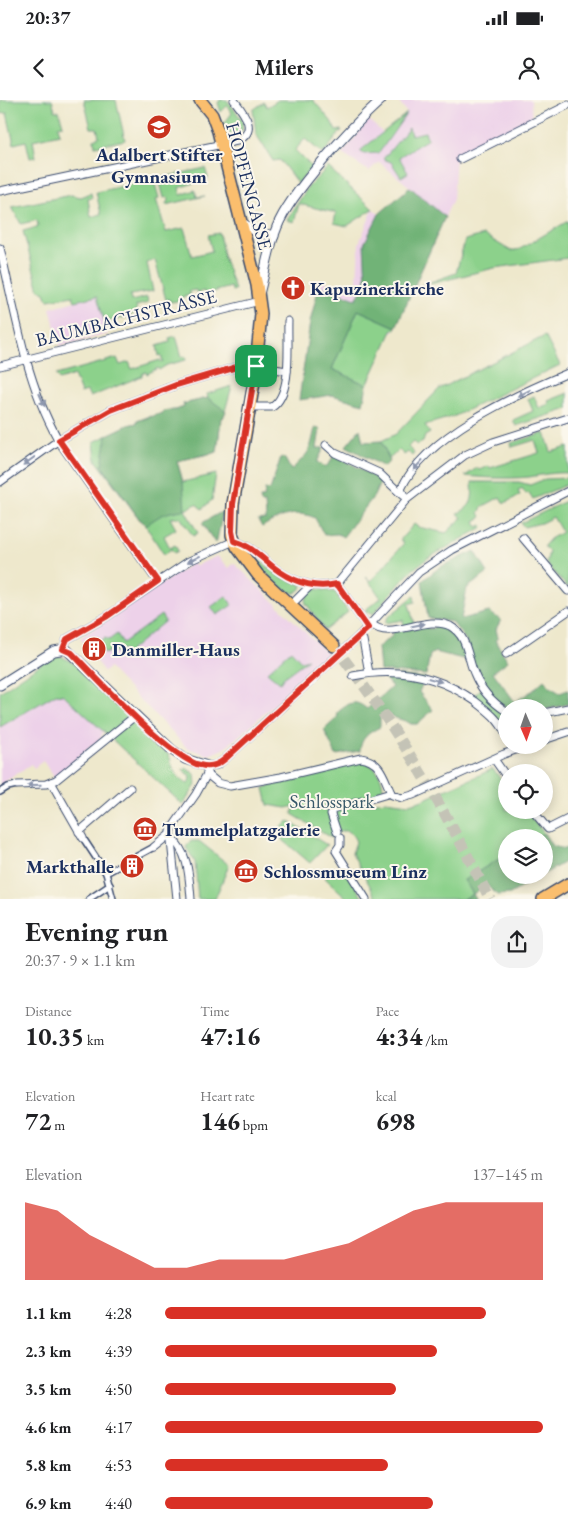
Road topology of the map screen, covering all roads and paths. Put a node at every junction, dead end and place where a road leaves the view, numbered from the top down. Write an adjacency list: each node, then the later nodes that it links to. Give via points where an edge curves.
1 (200, 100): 5 (main road, HOPFENGASSE, via 215,121)
2 (234, 100): 5 (street, via 248,121 249,131 242,138)
3 (381, 100): 9 (street, via 300,191)
4 (568, 105): 6 (street)
5 (221, 145): 7 (street); 8 (main road, HOPFENGASSE)
6 (460, 158)
7 (0, 191)
8 (241, 222): 9 (street, via 256,232); 11 (main road, HOPFENGASSE)
9 (274, 236): 11 (street)
10 (0, 248): 13 (street)
11 (259, 294): 13 (street, BAUMBACHSTRASSE); 15 (main road, HOPFENGASSE, via 261,320)
12 (288, 321): 16 (street)
13 (27, 360): 14 (street, BAUMBACHSTRASSE); 20 (street, one-way to 20)
14 (0, 366)
15 (256, 366): 16 (street); 18 (main road, HOPFENGASSE); 20 (street, via 240,366 176,385 97,416)
16 (287, 371): 18 (street, via 284,390 276,404 265,408)
17 (568, 373): 24 (street, one-way to 24, via 461,426 410,474 400,489)
18 (250, 407): 26 (main road, HOPFENGASSE, via 233,504)
19 (568, 418): 24 (street, via 478,448)
20 (59, 440): 22 (street, one-way to 22); 27 (street)
21 (326, 445): 24 (street, via 335,453 379,473)
22 (0, 482)
23 (568, 491): 33 (street, via 436,559 419,572)
24 (404, 497): 28 (street)
25 (523, 538): 30 (street)
26 (234, 541): 27 (street, one-way to 27, via 189,561); 29 (street, via 252,548 290,578); 31 (main road, via 258,574)
27 (158, 581): 36 (street, via 67,639)
28 (337, 584): 29 (street); 33 (street)
29 (310, 586): 31 (street)
30 (568, 591)
31 (291, 605): 35 (main road)
32 (568, 611): 37 (street)
33 (370, 626): 34 (street); 41 (street, one-way to 41, via 384,630 434,622 451,627 466,646 479,683)
34 (359, 636): 38 (street, via 363,640); 51 (street, via 225,759)
35 (334, 646)
36 (63, 649): 40 (street, via 54,651); 44 (street, via 72,653)
37 (506, 654)
38 (369, 673): 39 (street); 45 (street, one-way to 45, via 413,674 449,685)
39 (353, 676)
40 (0, 685)
41 (498, 704)
42 (568, 708): 43 (street)
43 (553, 712)
44 (135, 716): 51 (street, via 180,756); 52 (street)
45 (498, 721)
46 (568, 732): 47 (street)
47 (553, 737)
48 (502, 754): 49 (street)
49 (494, 759): 50 (street); 56 (street, via 407,797 398,798)
50 (498, 765)
51 (207, 770): 56 (street, via 218,783 230,786 361,758 378,766); 60 (street, via 196,794 172,826)
52 (51, 782): 53 (street, one-way to 53); 59 (street)
53 (17, 785): 55 (street)
54 (130, 788): 59 (street)
55 (0, 792)
56 (391, 793): 69 (street, via 332,809 340,845 336,851)
57 (540, 819): 58 (street, via 548,829)
58 (568, 819)
59 (81, 835): 62 (street)
60 (170, 835): 61 (street); 67 (street); 68 (street, via 180,846 187,862)
61 (154, 847): 62 (street)
62 (106, 873): 64 (street)
63 (568, 884): 70 (main road)
64 (110, 885): 65 (street); 66 (street)
65 (88, 899)
66 (113, 899)
67 (178, 899)
68 (191, 899)
69 (366, 899)
70 (543, 899)

